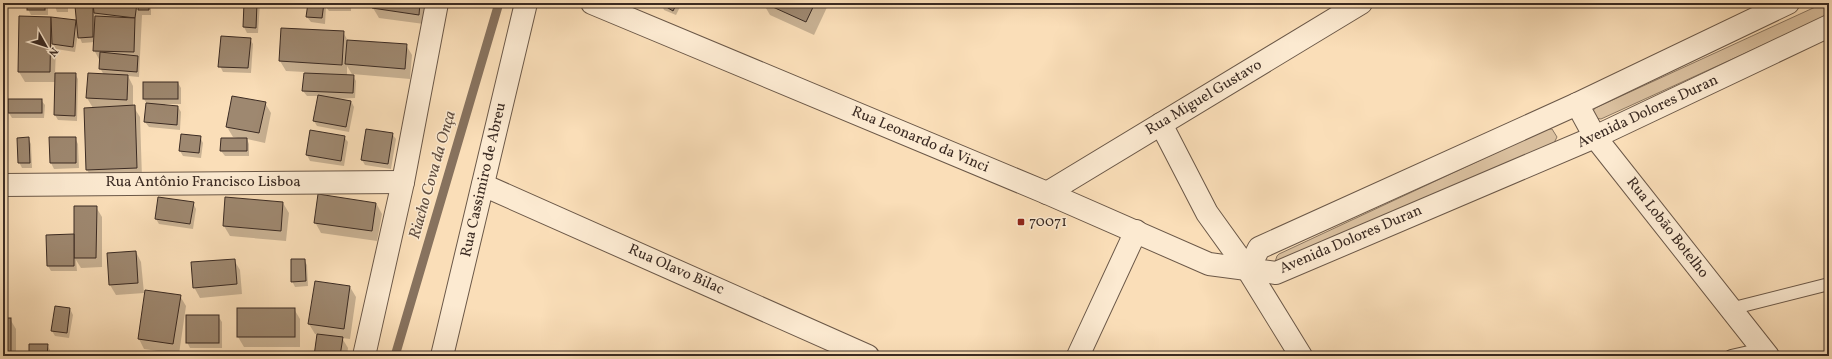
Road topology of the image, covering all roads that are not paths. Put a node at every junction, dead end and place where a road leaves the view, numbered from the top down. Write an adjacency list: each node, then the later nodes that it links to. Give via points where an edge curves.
1 (437, 3): 11 (street)
2 (526, 3): 13 (street, Rua Cassimiro de Abreu)
3 (592, 3): 6 (street, Rua Leonardo da Vinci)
4 (1361, 3): 9 (street, Rua Miguel Gustavo)
5 (1788, 3): 8 (street, Avenida Dolores Duran)
6 (626, 10): 14 (street, Rua Leonardo da Vinci)
7 (1829, 26): 10 (street, Avenida Dolores Duran)
8 (1577, 104): 10 (street, Rua Lobão Botelho); 16 (street, Avenida Dolores Duran, via 1259,248)
9 (1161, 124): 14 (street, Rua Miguel Gustavo); 16 (street, via 1207,213)
10 (1595, 137): 16 (street, Avenida Dolores Duran, via 1276,273); 18 (street, Rua Lobão Botelho)
11 (403, 182): 12 (street, Rua Antônio Francisco Lisboa); 20 (street)
12 (3, 185)
13 (483, 185): 21 (street, Rua Cassimiro de Abreu); 22 (street, Rua Olavo Bilac)
14 (1047, 193): 15 (street, Rua Leonardo da Vinci)
15 (1136, 231): 16 (street, Rua Leonardo da Vinci, via 1209,264); 23 (street)
16 (1248, 270): 24 (street)
17 (1829, 284): 18 (lane)
18 (1730, 309): 19 (street, Rua Lobão Botelho)
19 (1765, 352): 25 (lane, Rua Lobão Botelho)
20 (364, 356)
21 (442, 356)
22 (868, 356)
23 (1078, 356)
24 (1300, 356)
25 (1731, 356)

